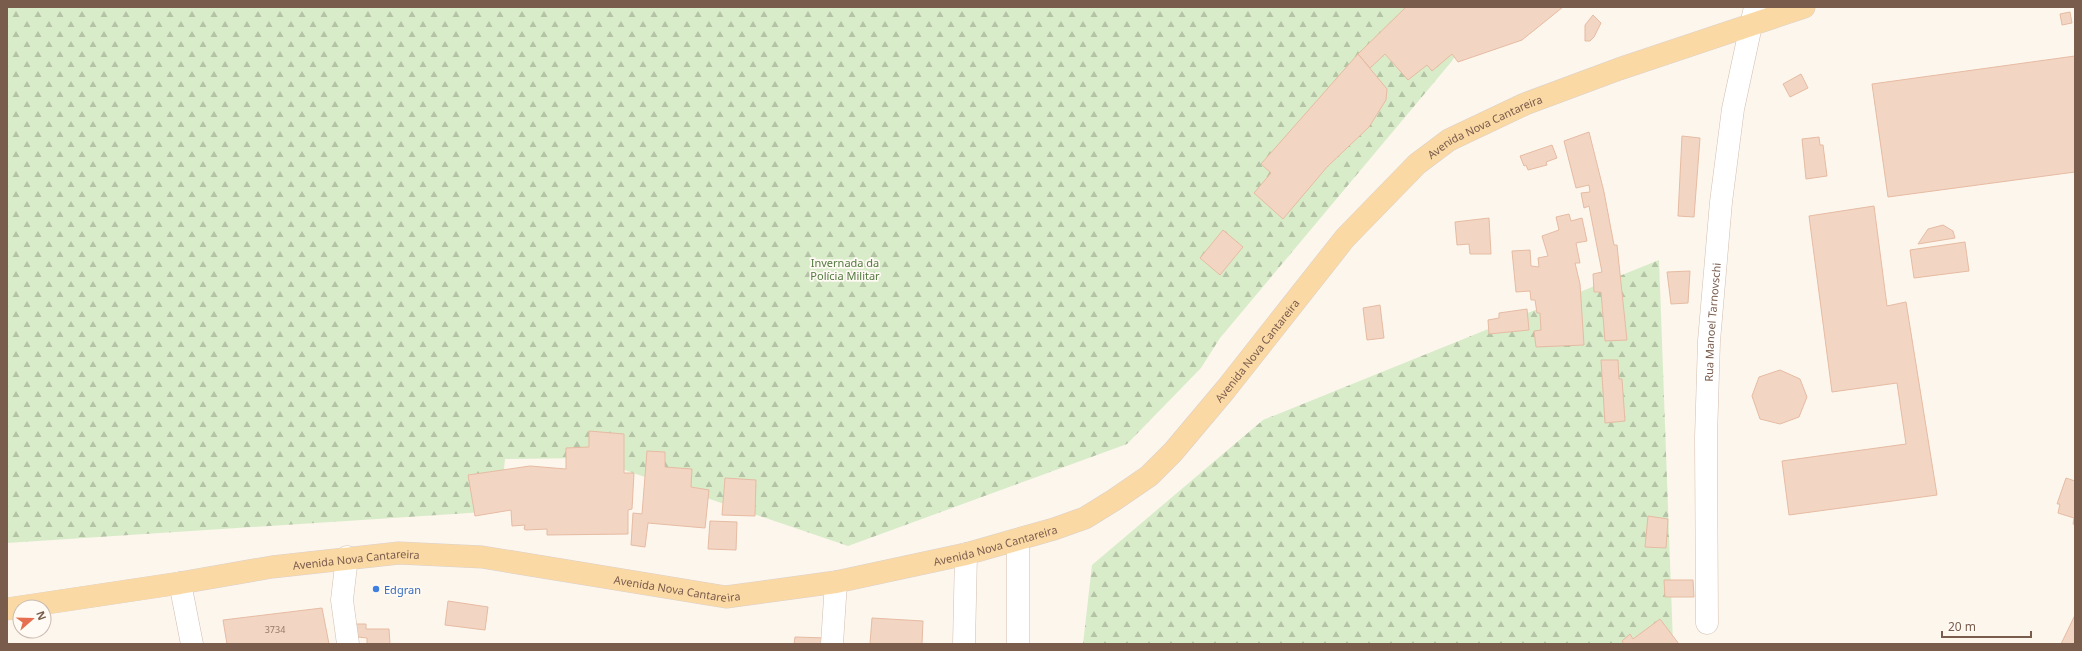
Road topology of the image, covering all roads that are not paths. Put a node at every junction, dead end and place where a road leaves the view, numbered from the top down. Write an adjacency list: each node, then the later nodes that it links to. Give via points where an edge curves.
1 (1804, 7): 2 (main road, Avenida Nova Cantareira)
2 (1754, 16): 3 (main road, Avenida Nova Cantareira, via 1540,99 1449,140 1417,164 1345,238 1226,389 1173,452 1149,476 1085,518); 9 (street, Rua Manoel Tarnovschi, via 1733,109 1721,202 1709,341 1706,437)
3 (1018, 540): 4 (main road, Avenida Nova Cantareira); 14 (street)
4 (966, 554): 6 (main road, Avenida Nova Cantareira); 13 (street)
5 (347, 557): 6 (main road, Avenida Nova Cantareira, via 399,553 482,557 726,597); 7 (main road, Avenida Nova Cantareira); 11 (street, via 342,600)
6 (836, 582): 12 (street)
7 (180, 583): 8 (main road, Avenida Nova Cantareira); 10 (street)
8 (7, 609)
9 (1708, 623)
10 (192, 644)
11 (348, 644)
12 (832, 644)
13 (964, 644)
14 (1018, 644)

